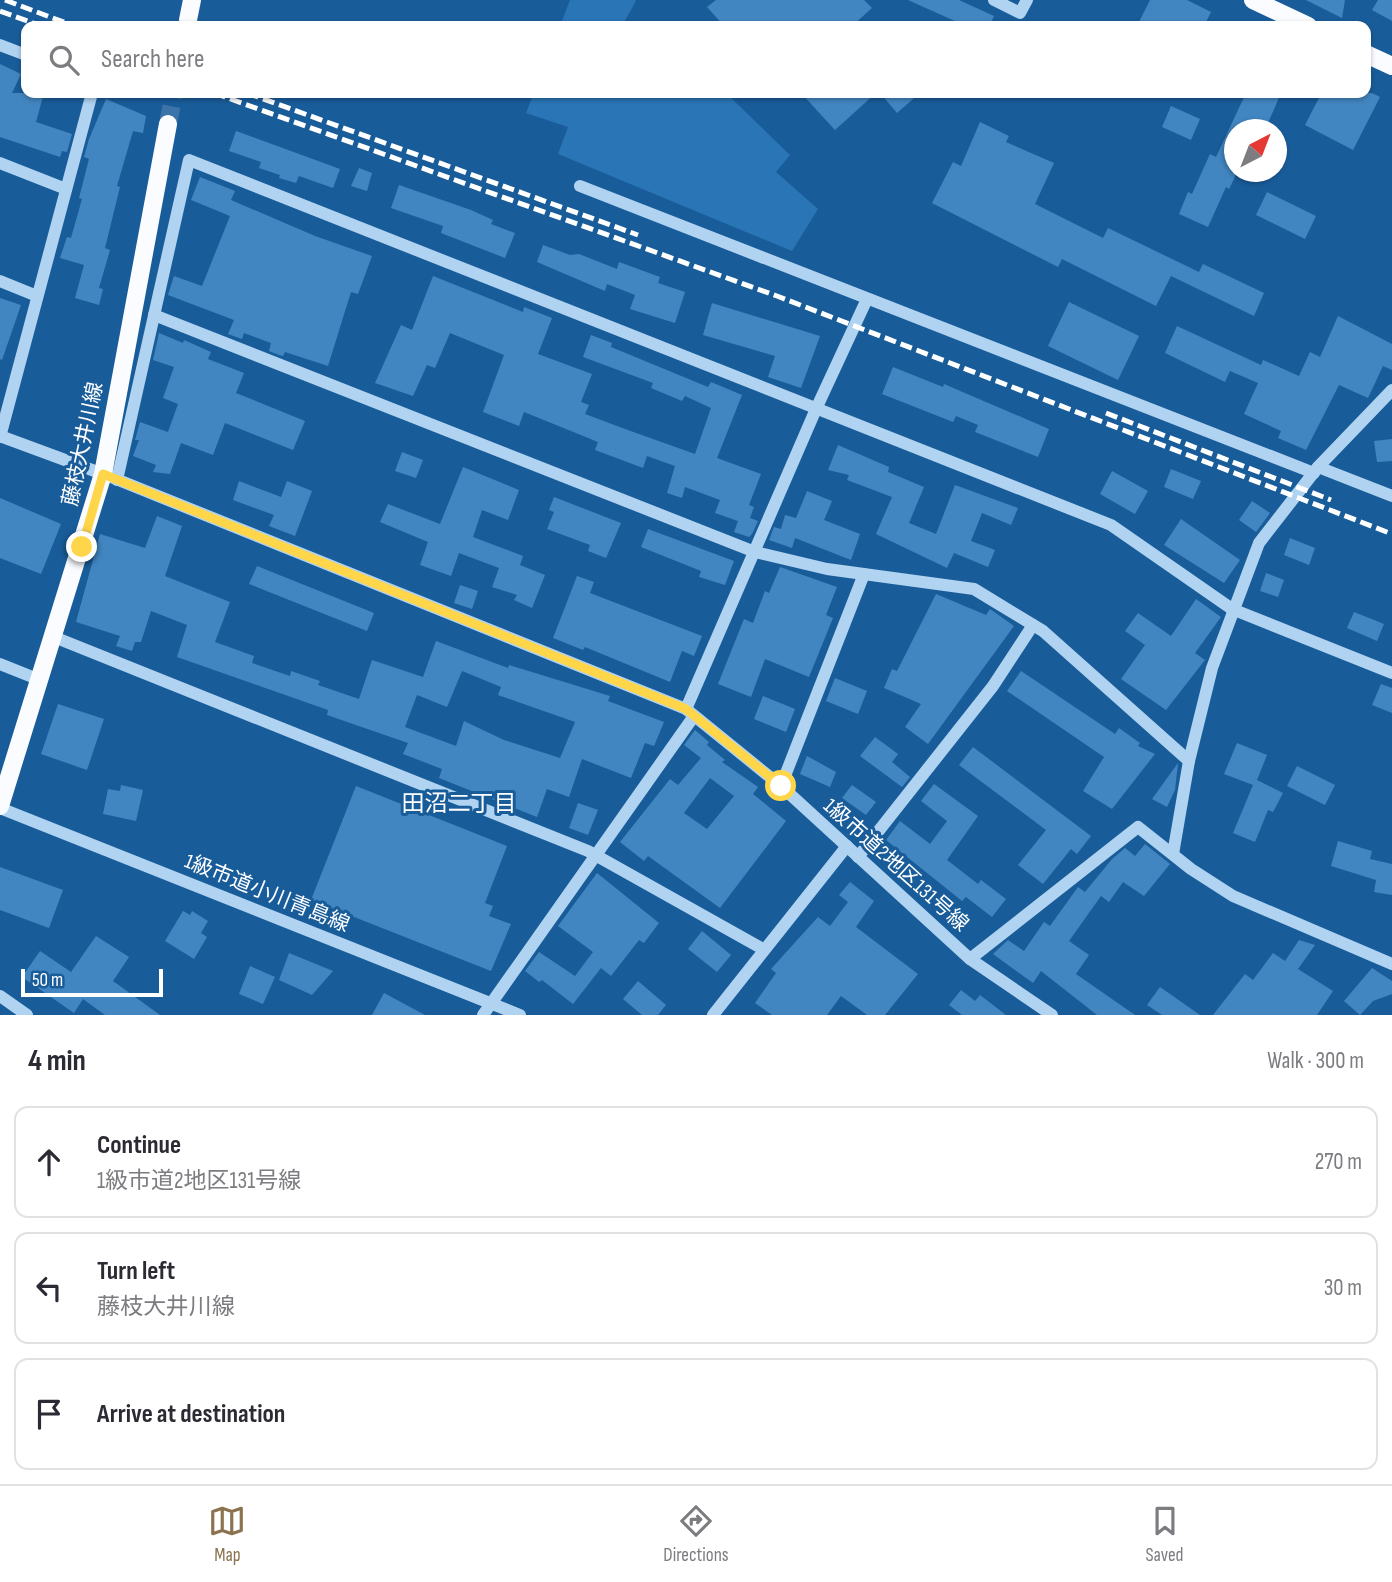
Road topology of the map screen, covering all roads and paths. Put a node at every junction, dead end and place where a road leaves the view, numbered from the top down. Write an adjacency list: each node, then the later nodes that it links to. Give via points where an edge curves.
1 (192, 0): 5 (main road)
2 (994, 0): 3 (street, via 1020,13)
3 (1027, 0)
4 (1253, 0): 6 (main road)
5 (188, 20)
6 (1297, 21)
7 (0, 45): 8 (street)
8 (21, 53)
9 (1371, 56): 10 (main road)
10 (1392, 66)
11 (91, 98): 15 (street)
12 (168, 124): 24 (main road, 藤枝大井川線)
13 (0, 163): 15 (street)
14 (580, 186): 18 (street)
15 (66, 189): 17 (street)
16 (0, 281): 17 (street)
17 (37, 296): 22 (street)
18 (867, 299): 21 (street); 23 (street)
19 (154, 315): 21 (street, via 189,160); 24 (street); 26 (street)
20 (1392, 390): 23 (street)
21 (816, 409): 26 (street); 28 (street, via 1111,525)
22 (0, 437): 24 (street, 1級市道2地区131号線)
23 (1316, 470): 25 (street); 28 (street, via 1259,543)
24 (110, 477): 30 (main road, 藤枝大井川線); 34 (street, 1級市道2地区131号線)
25 (1392, 496)
26 (755, 552): 27 (street); 34 (street)
27 (864, 574): 29 (street, via 974,589); 36 (street)
28 (1233, 610): 32 (street); 35 (street, via 1212,668)
29 (1033, 625): 35 (street); 41 (street, via 993,686)
30 (54, 637): 33 (main road, 藤枝大井川線); 40 (street)
31 (0, 664): 33 (street)
32 (1392, 673)
33 (40, 680): 37 (main road, 藤枝大井川線)
34 (690, 713): 36 (street, 1級市道2地区131号線); 40 (street)
35 (1189, 761): 39 (street)
36 (781, 786): 38 (street, 1級市道2地区131号線)
37 (0, 807): 46 (street, 1級市道小川青島線)
38 (847, 846): 41 (street, 1級市道2地区131号線); 42 (street)
39 (1172, 854): 43 (street, via 1138,827); 44 (street, via 1233,896)
40 (597, 856): 42 (street); 46 (street)
41 (859, 857): 43 (street, 1級市道2地区131号線)
42 (763, 949): 50 (street)
43 (970, 959): 51 (street, 1級市道2地区131号線)
44 (1392, 964)
45 (0, 996): 47 (street)
46 (491, 1003): 48 (street); 49 (street, 1級市道小川青島線)
47 (27, 1015)
48 (483, 1015)
49 (520, 1015)
50 (713, 1015)
51 (1052, 1015)

